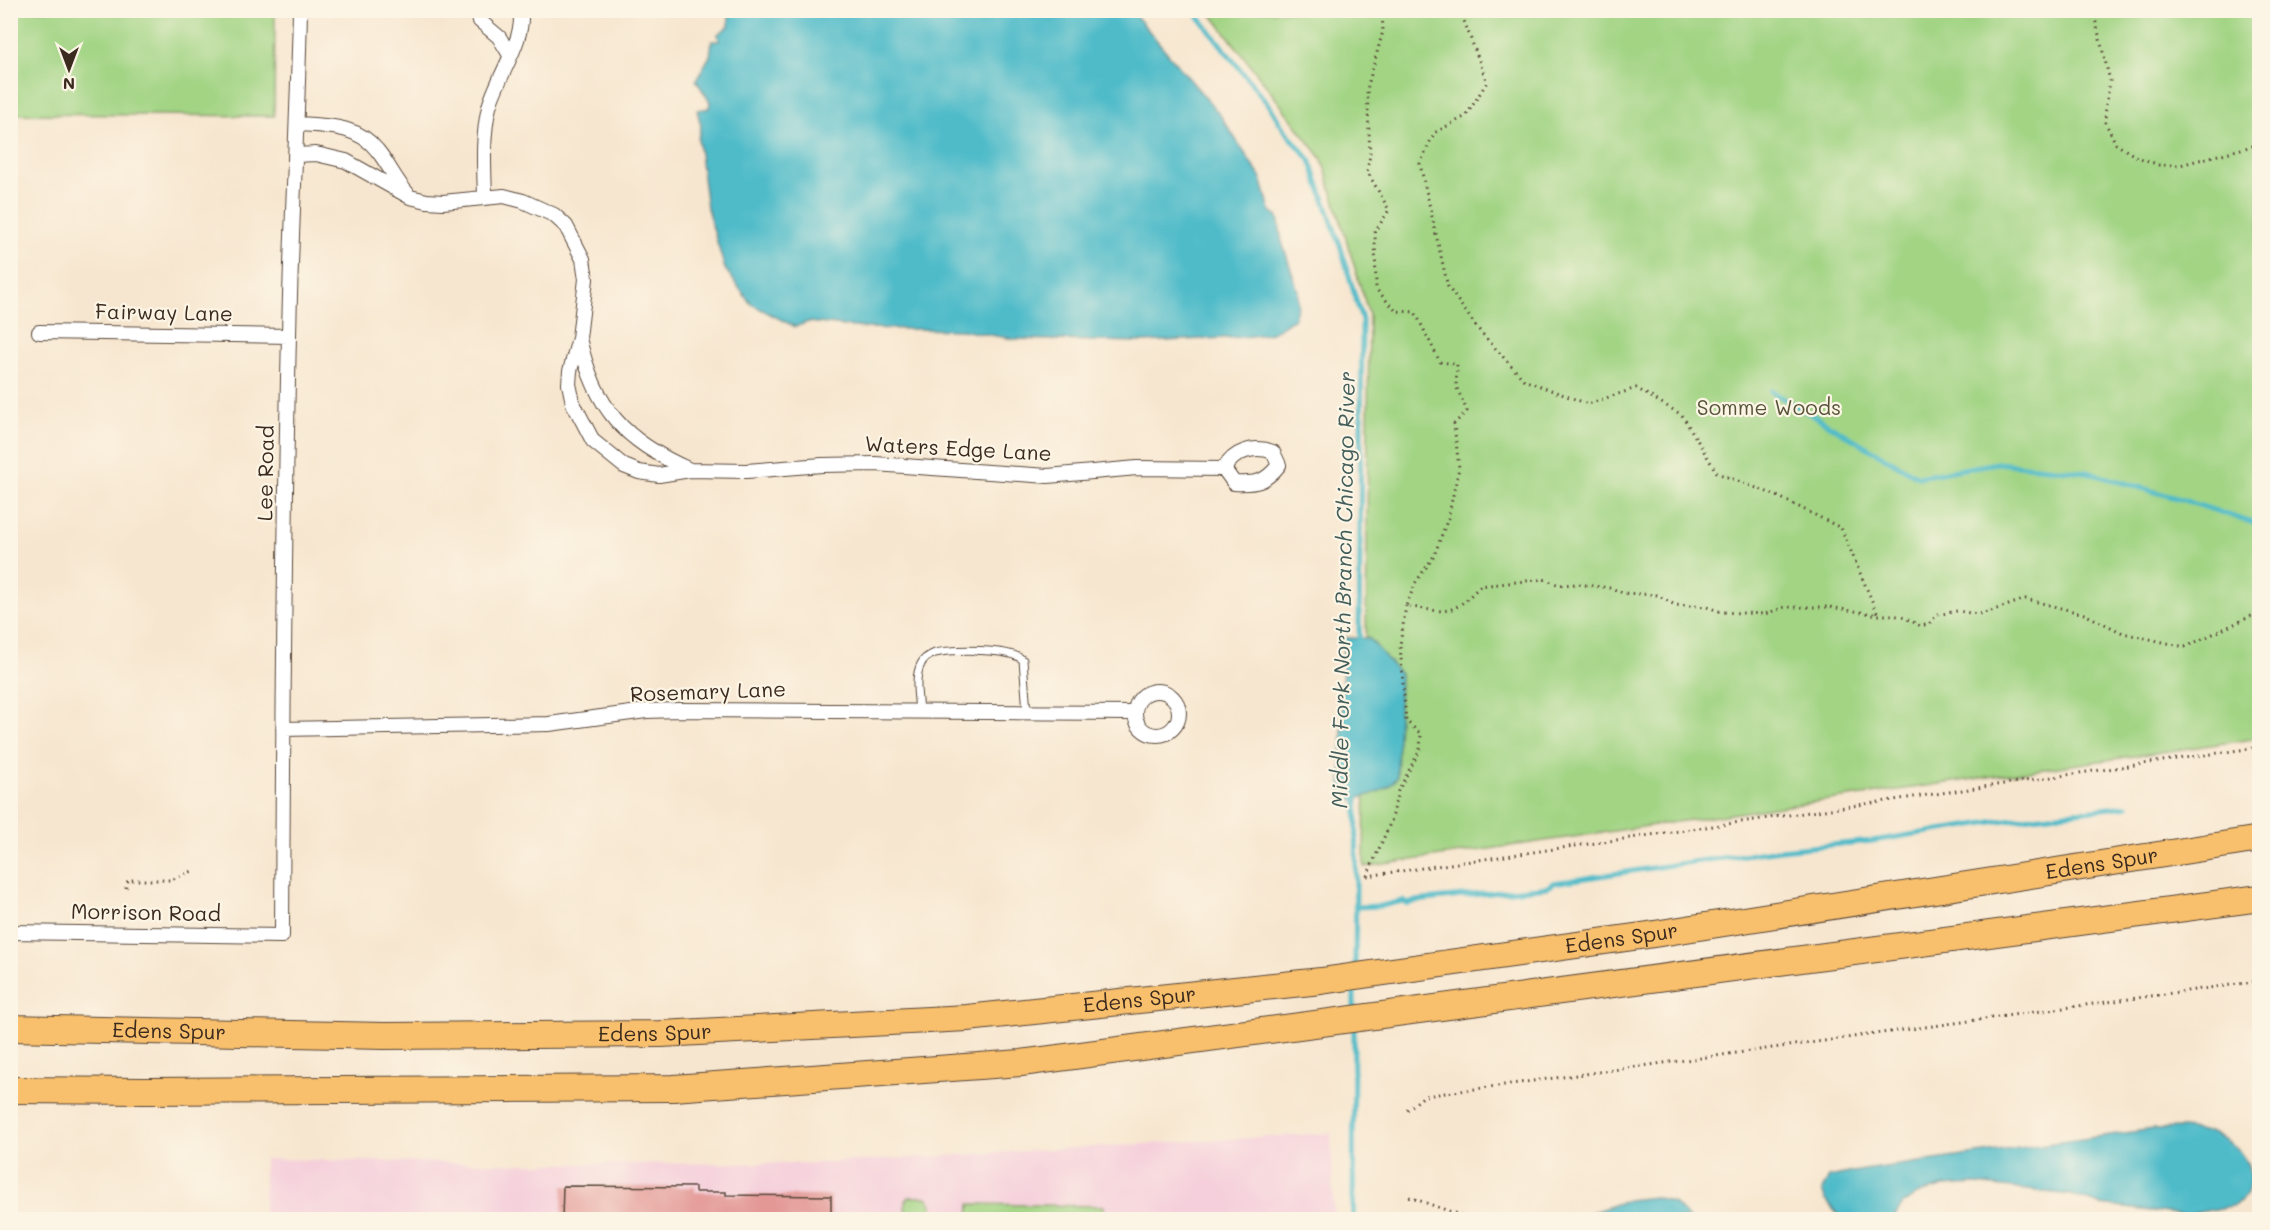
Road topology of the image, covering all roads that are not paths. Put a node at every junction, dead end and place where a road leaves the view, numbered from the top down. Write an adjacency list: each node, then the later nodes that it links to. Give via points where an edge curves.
1 (300, 10): 5 (street, Lee Road)
2 (478, 10): 4 (street, via 480,21 499,37)
3 (520, 10): 4 (street, via 520,35)
4 (510, 55): 7 (street, via 494,89 485,130)
5 (298, 124): 6 (street, Lee Road); 8 (street, via 343,128 369,140)
6 (295, 155): 8 (street, Waters Edge Lane, via 316,154 346,161); 10 (street, Lee Road)
7 (486, 196): 8 (street, Waters Edge Lane, via 443,202); 11 (street, Waters Edge Lane, via 523,201 554,215 566,226 583,259 586,279)
8 (410, 197)
9 (39, 332): 10 (street, Fairway Lane)
10 (289, 336): 17 (street, Lee Road)
11 (579, 338): 13 (street, Waters Edge Lane, via 596,389 622,429 664,459); 13 (street, Waters Edge Lane, via 569,384 573,403 593,441 624,466 639,472 659,475)
12 (1224, 469): 13 (street, Waters Edge Lane, via 1137,468 1048,476 875,464)
13 (690, 470)
14 (919, 711): 15 (street, Rosemary Lane); 15 (lane, via 918,673 926,657 935,653 994,651 1009,652 1023,660); 17 (street, Rosemary Lane, via 679,710 549,724)
15 (1027, 712): 16 (street, Rosemary Lane)
16 (1135, 713)
17 (283, 729): 21 (street, Lee Road)
18 (2259, 839): 22 (highway, Edens Spur, via 1648,935 1321,981 967,1018 662,1034 384,1036)
19 (2259, 898): 23 (highway, via 1021,1063 673,1088)
20 (10, 932): 21 (street, Morrison Road)
21 (282, 936)
22 (10, 1028)
23 (10, 1090)

